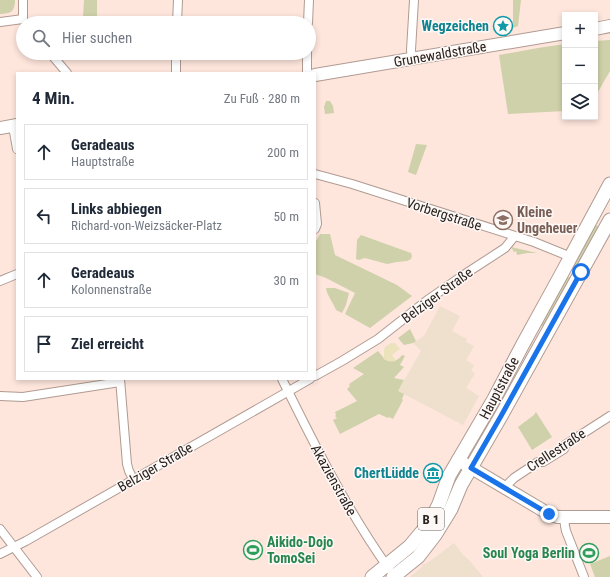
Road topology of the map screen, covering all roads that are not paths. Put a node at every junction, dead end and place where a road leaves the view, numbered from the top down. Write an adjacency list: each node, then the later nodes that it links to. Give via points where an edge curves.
1 (24, 0): 5 (street)
2 (178, 0): 6 (street)
3 (309, 0): 7 (street)
4 (414, 0): 13 (street)
5 (24, 16)
6 (177, 16)
7 (308, 16)
8 (16, 21): 9 (street)
9 (0, 22)
10 (610, 26): 11 (main road)
11 (598, 28)
12 (562, 34): 13 (main road, Grunewaldstraße)
13 (412, 59): 20 (main road, Grunewaldstraße)
14 (56, 60): 17 (street)
15 (176, 60): 18 (street)
16 (306, 60): 19 (street)
17 (66, 72)
18 (176, 72)
19 (306, 72)
20 (316, 75)
21 (0, 128): 22 (main road)
22 (16, 130): 23 (main road)
23 (0, 134)
24 (316, 174): 29 (street, Vorbergstraße)
25 (610, 184): 27 (main road, Hauptstraße / B 1)
26 (316, 214): 28 (street)
27 (604, 219): 30 (main road, Hauptstraße / B 1); 41 (main road, Hauptstraße / B 1)
28 (316, 226)
29 (514, 237): 30 (street, Vorbergstraße); 33 (street, Belziger Straße, via 506,248 429,299 378,338)
30 (571, 256): 40 (main road, Hauptstraße / B 1)
31 (16, 274): 32 (street)
32 (0, 281)
33 (316, 375)
34 (120, 380): 38 (street, via 23,397); 42 (street, via 127,464)
35 (282, 380): 37 (street, Akazienstraße)
36 (308, 380): 37 (street, Belziger Straße)
37 (288, 391): 42 (street, Belziger Straße); 49 (street, Akazienstraße, via 330,474)
38 (0, 396)
39 (610, 416): 43 (street, Crellestraße, via 565,444 564,449 514,478)
40 (458, 460): 41 (main road); 49 (main road, Hauptstraße / B 1, via 439,504 425,528 410,546)
41 (471, 468): 43 (main road); 52 (main road, Hauptstraße / B 1, via 435,535 418,557)
42 (133, 479): 47 (street, Belziger Straße)
43 (504, 488): 44 (main road, via 549,514)
44 (564, 517): 45 (main road); 53 (street, via 566,531)
45 (610, 517)
46 (0, 530): 47 (street)
47 (14, 547): 48 (street, Belziger Straße); 50 (street)
48 (0, 554)
49 (386, 565): 51 (main road, Hauptstraße / B 1); 52 (street, Akazienstraße)
50 (37, 577)
51 (372, 577)
52 (394, 577)
53 (584, 577)

